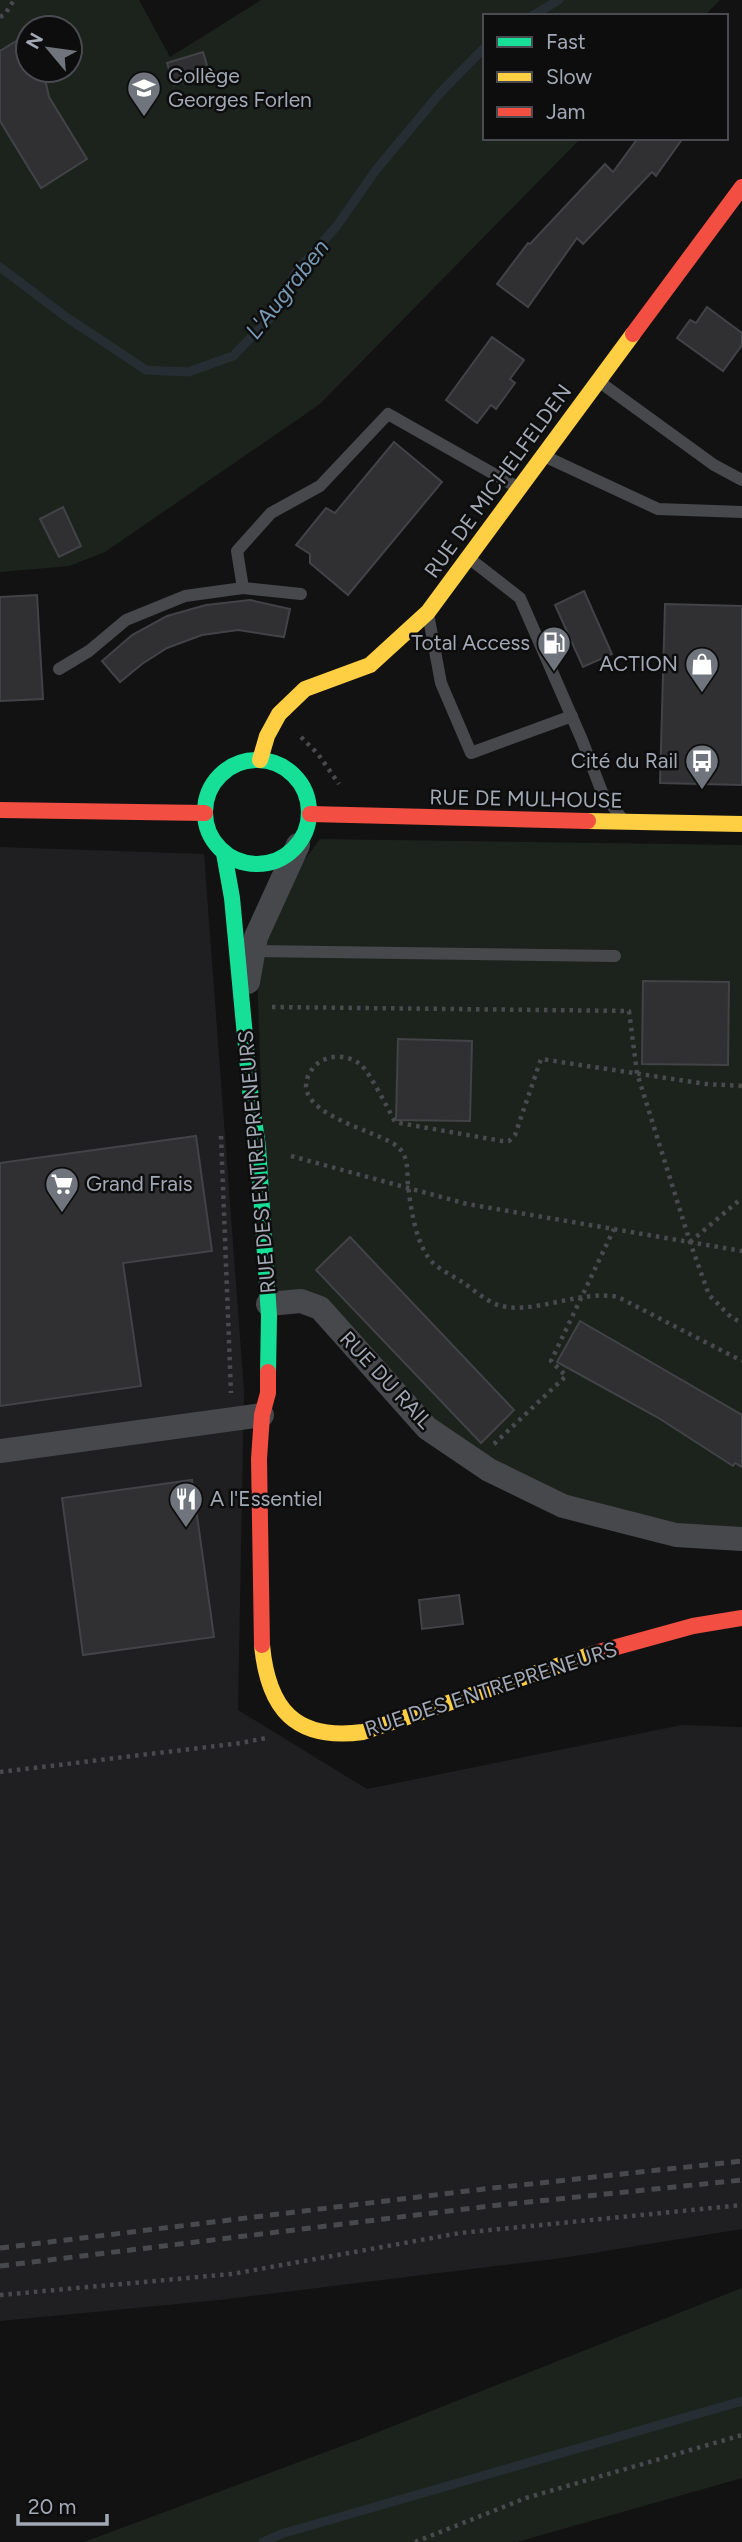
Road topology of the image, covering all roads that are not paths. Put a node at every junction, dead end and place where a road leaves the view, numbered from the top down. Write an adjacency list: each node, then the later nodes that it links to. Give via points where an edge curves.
1 (742, 187): 2 (street, RUE DE MICHELFELDEN)
2 (598, 380): 3 (street, RUE DE MICHELFELDEN); 4 (lane, via 713,465)
3 (544, 456): 5 (street, RUE DE MICHELFELDEN); 6 (lane, via 658,509)
4 (742, 480)
5 (521, 489): 7 (street, RUE DE MICHELFELDEN); 8 (lane, via 388,414 320,486 271,513 237,551)
6 (742, 512)
7 (469, 559): 10 (street, RUE DE MICHELFELDEN); 12 (lane, via 520,598)
8 (243, 587): 9 (lane); 11 (lane, via 185,596 127,620)
9 (301, 594)
10 (428, 612): 12 (lane, via 441,683 471,753); 13 (street, RUE DE MICHELFELDEN, via 370,665 305,688 279,714)
11 (59, 670)
12 (572, 716): 17 (lane, via 602,792)
13 (260, 760): 15 (street, via 237,763 222,773 211,788); 16 (street, via 289,770 301,782)
14 (0, 810): 15 (street)
15 (205, 813): 20 (street, via 213,840)
16 (310, 814): 17 (street, RUE DE MULHOUSE); 19 (street)
17 (624, 822): 18 (street, RUE DE MULHOUSE)
18 (742, 824)
19 (298, 845): 20 (street, via 278,859 254,864); 21 (street, RUE DES ENTREPRENEURS, via 256,937)
20 (224, 853): 23 (street, RUE DES ENTREPRENEURS)
21 (254, 951): 22 (lane); 23 (street, RUE DES ENTREPRENEURS)
22 (615, 956)
23 (244, 1006): 24 (street, RUE DES ENTREPRENEURS)
24 (268, 1304): 25 (street, RUE DES ENTREPRENEURS, via 268,1393); 27 (street, RUE DU RAIL, via 301,1301 320,1308 427,1428 476,1462 562,1506 676,1535)
25 (262, 1415): 26 (street); 28 (street, RUE DES ENTREPRENEURS, via 261,1632 265,1673 284,1711 317,1731 363,1732 621,1646)
26 (0, 1451)
27 (742, 1539)
28 (742, 1618)

